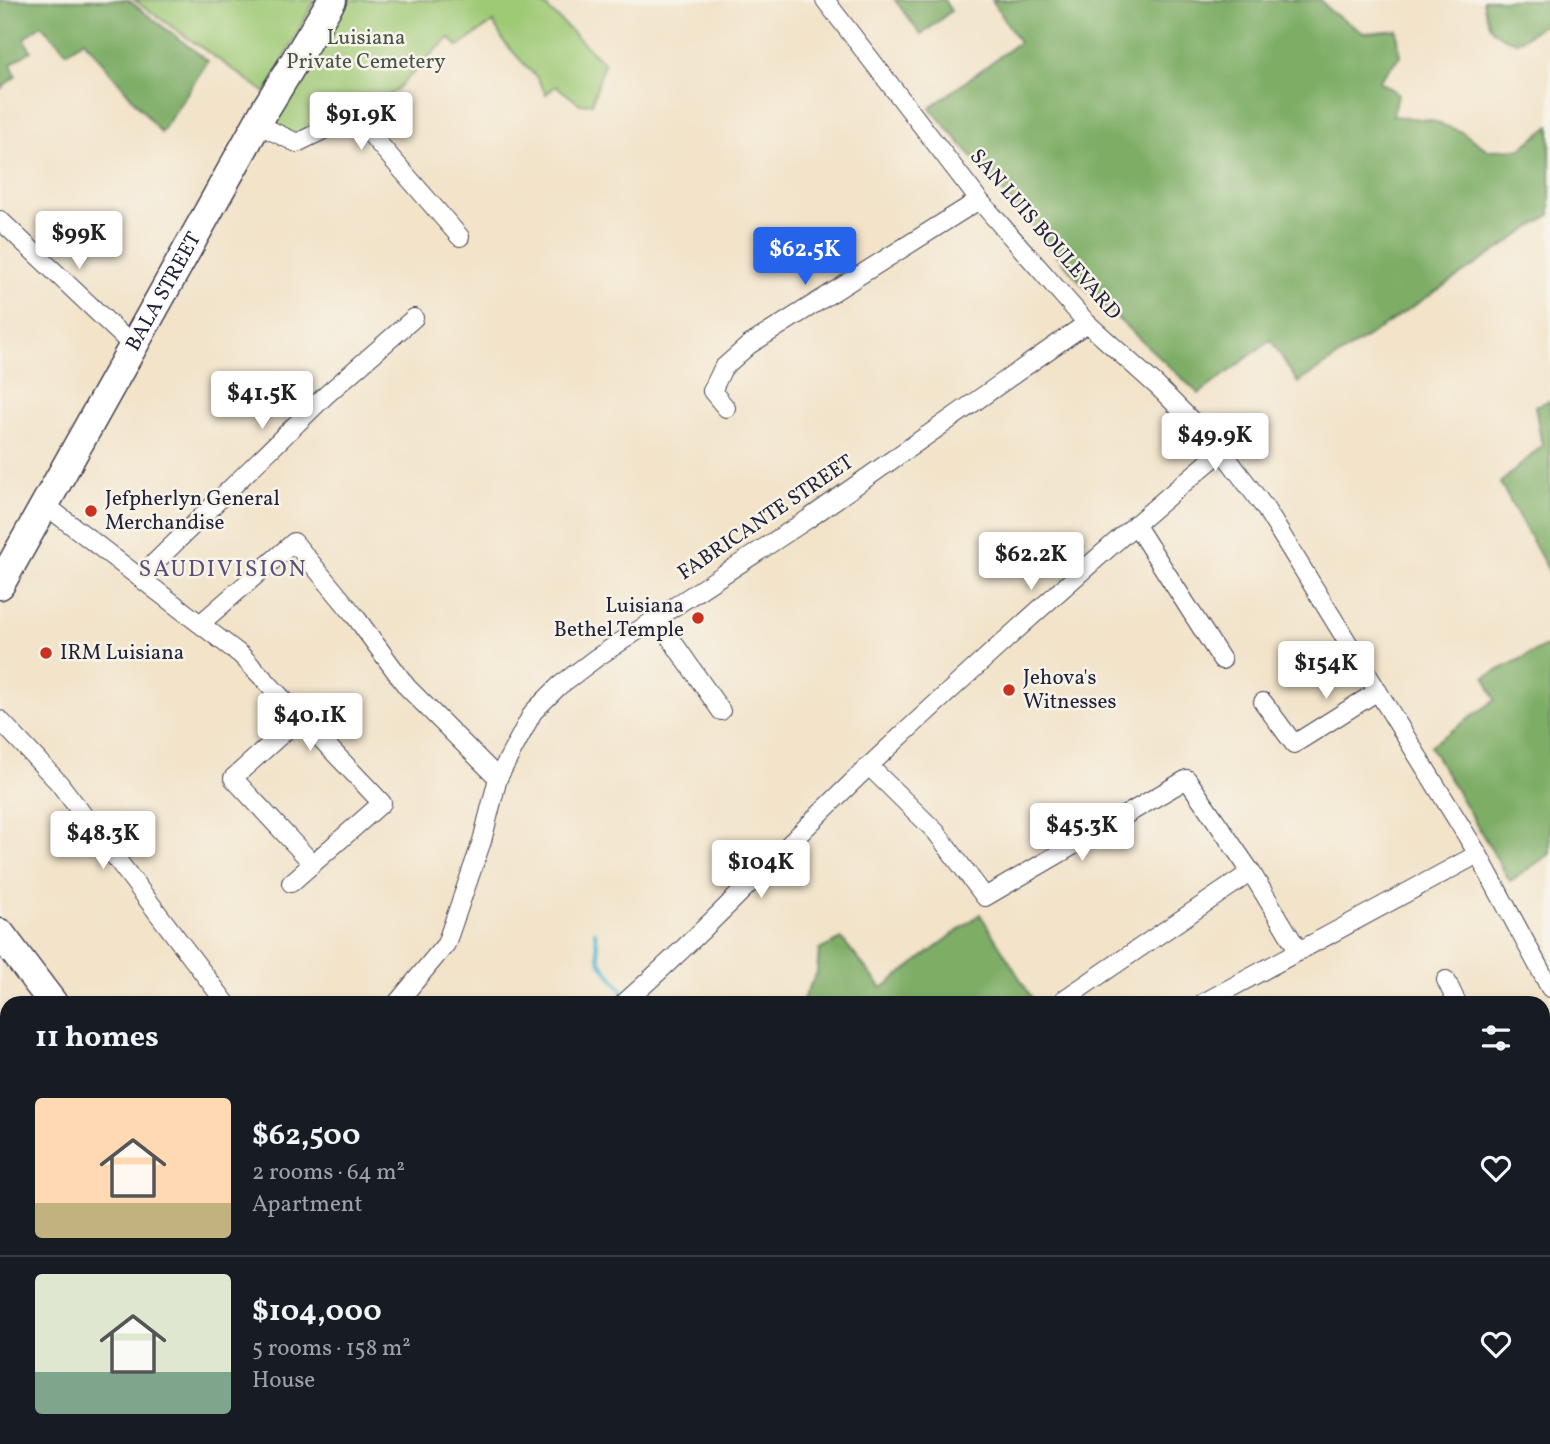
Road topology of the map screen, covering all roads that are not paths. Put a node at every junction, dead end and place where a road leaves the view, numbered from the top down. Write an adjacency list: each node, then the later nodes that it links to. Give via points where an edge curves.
1 (332, 0): 3 (main road, BALA STREET)
2 (825, 0): 4 (street, SAN LUIS BOULEVARD)
3 (257, 124): 6 (street, via 297,143 354,115); 9 (main road, BALA STREET)
4 (979, 200): 8 (street, SAN LUIS BOULEVARD); 10 (street, via 749,345 723,368 712,391)
5 (0, 220): 9 (street)
6 (460, 237)
7 (414, 318): 14 (street, via 325,396)
8 (1087, 323): 11 (street, SAN LUIS BOULEVARD); 16 (street, FABRICANTE STREET, via 851,490)
9 (134, 347): 12 (main road, BALA STREET)
10 (726, 408)
11 (1222, 451): 13 (street); 19 (street, SAN LUIS BOULEVARD, via 1265,508)
12 (44, 503): 14 (street); 15 (main road, BALA STREET)
13 (1135, 524): 18 (street); 24 (street)
14 (140, 577): 17 (street)
15 (0, 584)
16 (657, 619): 21 (street); 25 (street, FABRICANTE STREET, via 586,665 533,712)
17 (200, 624): 22 (street, via 241,655); 25 (street, via 293,542 407,687)
18 (1222, 660)
19 (1378, 691): 20 (street, via 1294,744); 26 (street, SAN LUIS BOULEVARD)
20 (1263, 702)
21 (721, 711)
22 (302, 716): 27 (street, via 233,778); 27 (street, via 383,803)
23 (0, 720): 35 (street, via 59,783)
24 (869, 766): 28 (street, via 936,832 985,897 1187,779); 37 (street)
25 (498, 778): 36 (street, FABRICANTE STREET, via 482,841 446,944)
26 (1478, 854): 31 (street); 33 (street, SAN LUIS BOULEVARD)
27 (313, 864): 29 (street)
28 (1251, 872): 31 (street); 38 (street)
29 (291, 883)
30 (0, 933): 34 (main road)
31 (1298, 950): 39 (street)
32 (1446, 980): 40 (street)
33 (1550, 988)
34 (48, 996)
35 (221, 996)
36 (403, 996)
37 (632, 996)
38 (1069, 996)
39 (1216, 996)
40 (1454, 996)

